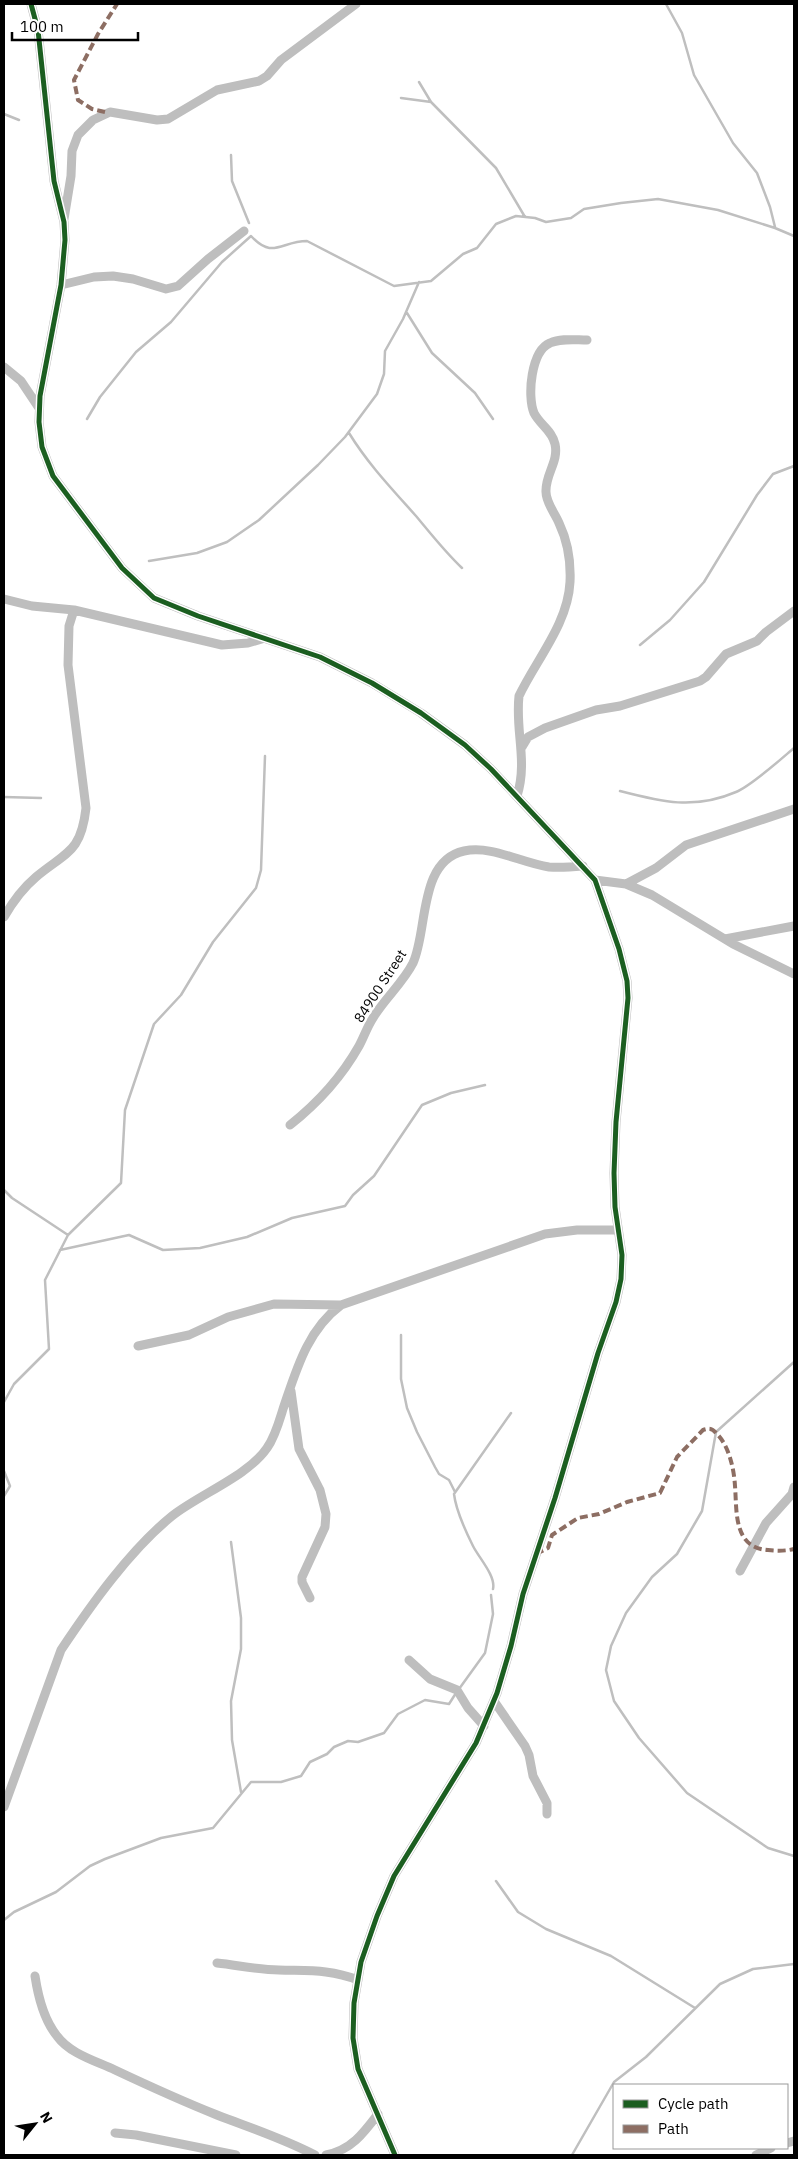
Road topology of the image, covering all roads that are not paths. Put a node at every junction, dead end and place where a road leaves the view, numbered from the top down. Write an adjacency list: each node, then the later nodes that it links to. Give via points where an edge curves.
1 (31, 4): 3 (street, via 38,30 54,181)
2 (356, 4): 3 (street, via 258,80 217,90 168,119 105,112 93,120 78,135 72,151)
3 (64, 222): 5 (street)
4 (244, 231): 5 (street, via 178,286 166,289 113,276)
5 (61, 285): 8 (street)
6 (587, 340): 13 (street, via 548,343 534,366 533,410 553,437 556,453 546,492 566,538 570,584 556,629 519,696)
7 (4, 367): 8 (street, via 22,381)
8 (39, 408): 12 (street, via 42,447 53,476 136,584 166,604)
9 (4, 599): 10 (street, via 32,606)
10 (74, 610): 12 (street, via 222,645); 19 (street, via 69,626 68,666 86,808 84,828 72,850 26,886)
11 (794, 611): 13 (street, via 757,641 726,654 700,681 545,728 528,737)
12 (265, 638): 14 (street, via 320,657 421,713 465,745)
13 (522, 747): 14 (street, via 522,781)
14 (517, 796): 16 (street)
15 (794, 809): 18 (street, via 686,845 656,868)
16 (583, 866): 17 (street); 23 (street, 84900 Street, via 548,866 479,850 449,858 438,869 429,891 418,952 412,964 372,1020 330,1090)
17 (594, 880): 18 (street); 24 (street, via 627,981 614,1174)
18 (626, 884): 21 (street, via 652,895)
19 (4, 917)
20 (794, 926): 21 (street)
21 (726, 939): 22 (street)
22 (794, 974)
23 (290, 1125)
24 (618, 1230): 25 (street, via 545,1234); 32 (street, via 622,1255 616,1302 523,1594 512,1646)
25 (341, 1305): 26 (street, via 274,1304 228,1316 189,1335); 27 (street, via 311,1339)
26 (138, 1346)
27 (291, 1386): 30 (street, via 299,1449 320,1490 326,1514 325,1526 302,1576); 34 (street, via 268,1447 256,1462 162,1525 75,1629 62,1650)
28 (794, 1487): 29 (street, via 792,1494 766,1523)
29 (740, 1571)
30 (310, 1598)
31 (409, 1660): 33 (street, via 430,1679 457,1690)
32 (494, 1701): 33 (street); 35 (street, via 525,1746 533,1776 547,1803)
33 (484, 1726): 38 (street, via 394,1876 376,1916)
34 (4, 1807)
35 (548, 1814)
36 (217, 1962): 38 (street, via 277,1970 322,1970)
37 (35, 1976): 43 (street, via 50,2024 67,2047 146,2085 273,2134)
38 (358, 1980): 39 (street, via 353,2038 358,2069)
39 (378, 2114): 44 (street, via 352,2144 342,2151); 45 (street)
40 (115, 2133): 42 (street, via 136,2134)
41 (769, 2149): 46 (street)
42 (236, 2155)
43 (315, 2155)
44 (326, 2155)
45 (395, 2155)
46 (756, 2155)

